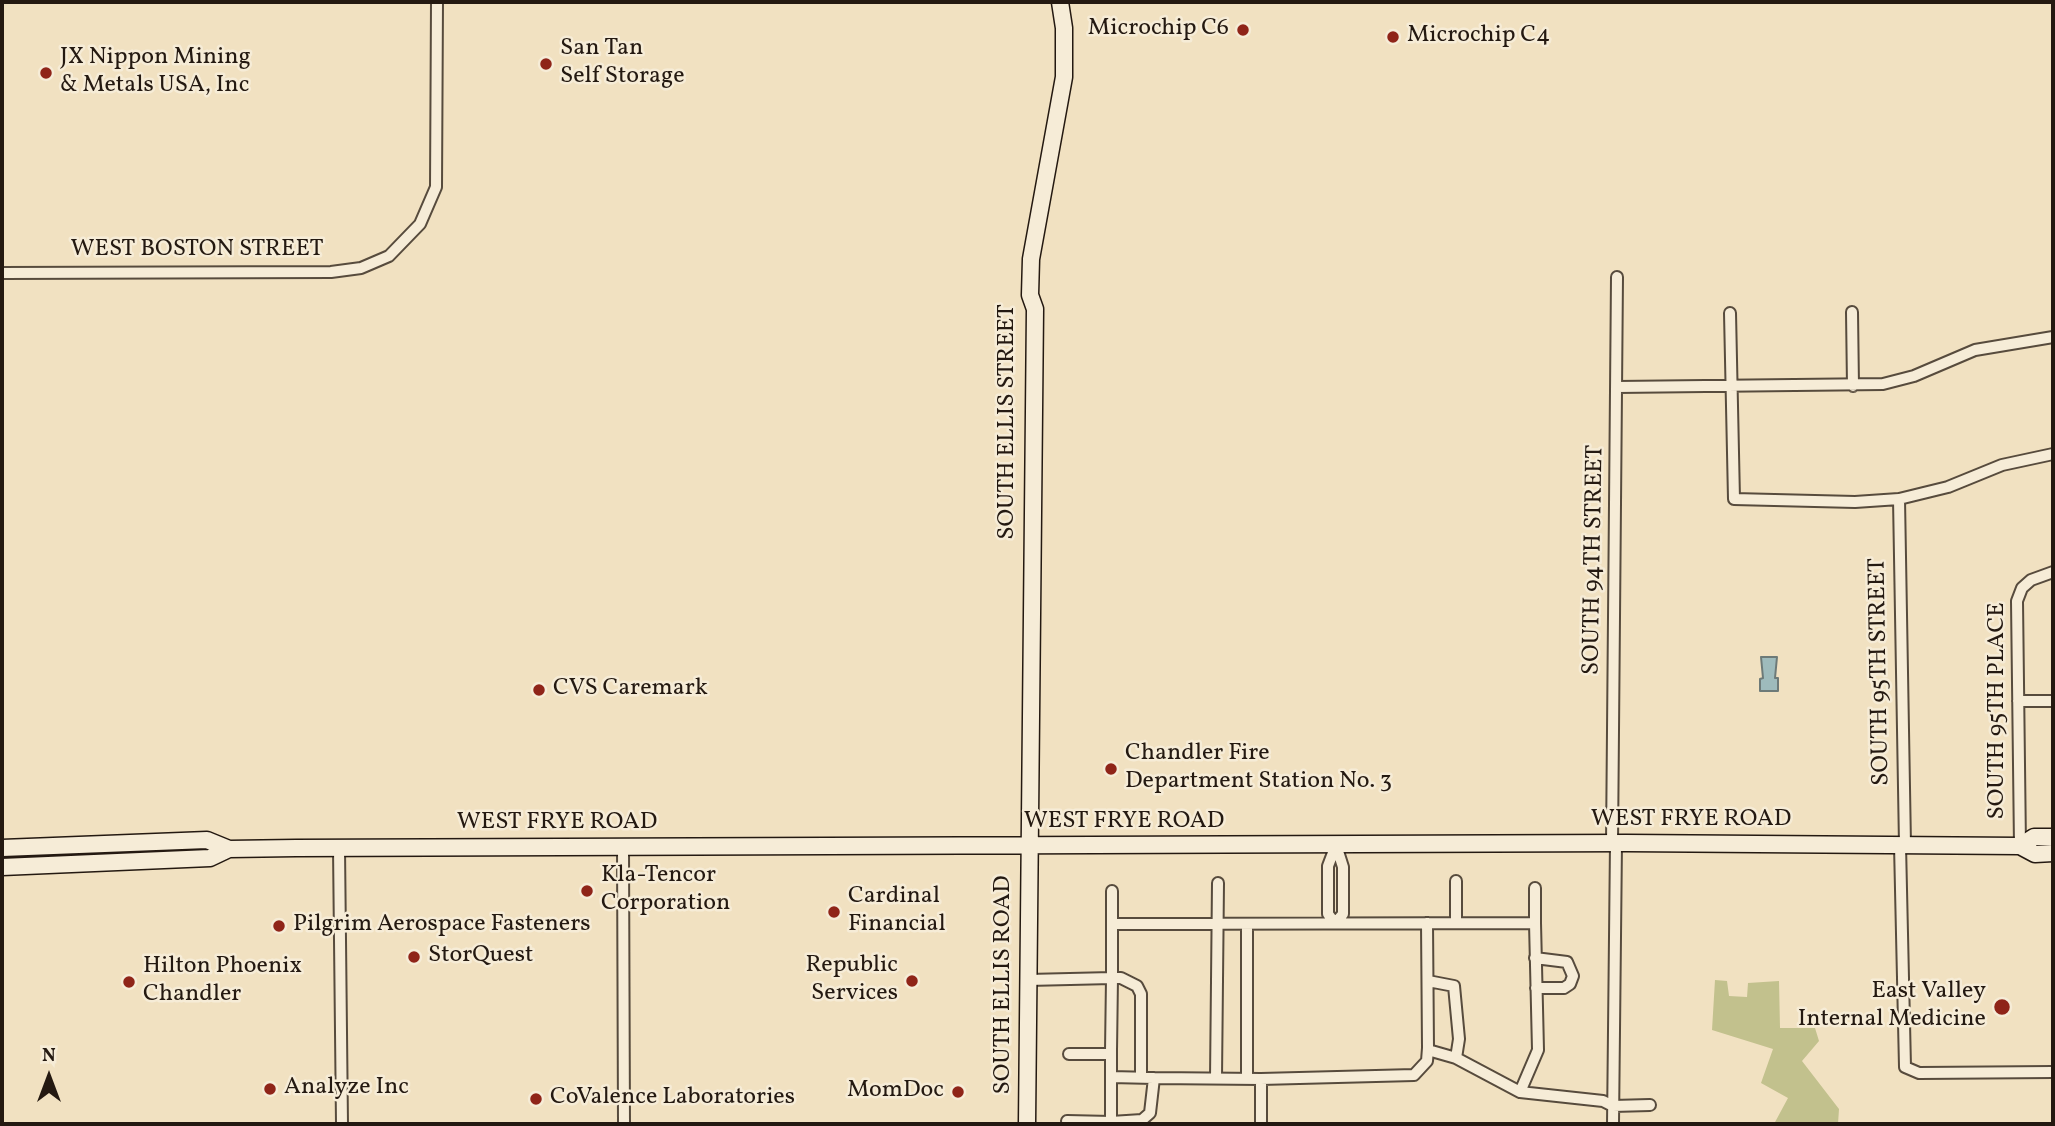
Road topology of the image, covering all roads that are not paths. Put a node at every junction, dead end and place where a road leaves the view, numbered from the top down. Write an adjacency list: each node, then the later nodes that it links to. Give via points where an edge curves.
1 (438, 2): 3 (street, WEST BOSTON STREET, via 436,187 420,224 389,256 360,268 331,272)
2 (1060, 2): 21 (street, SOUTH ELLIS STREET, via 1064,77 1031,259 1030,295 1035,309)
3 (2, 273)
4 (1617, 277): 10 (street, SOUTH 94TH STREET)
5 (1852, 312): 9 (street)
6 (1730, 313): 8 (street)
7 (2053, 337): 9 (street, via 1975,350 1914,376)
8 (1731, 386): 9 (street); 10 (street); 12 (street, via 1734,499)
9 (1853, 386)
10 (1617, 387): 17 (street, SOUTH 94TH STREET)
11 (2053, 454): 12 (street, via 2002,465 1948,487)
12 (1899, 499): 19 (street, SOUTH 95TH STREET)
13 (2053, 572): 14 (street, SOUTH 95TH PLACE, via 2031,580 2017,601)
14 (2018, 701): 15 (street); 22 (street, SOUTH 95TH PLACE)
15 (2053, 701)
16 (2053, 837): 22 (street, WEST FRYE ROAD, via 2034,837)
17 (1614, 843): 18 (street, WEST FRYE ROAD); 19 (street, WEST FRYE ROAD); 59 (street, SOUTH 94TH STREET)
18 (1336, 845): 21 (street, WEST FRYE ROAD); 34 (street, via 1328,866 1328,914)
19 (1903, 845): 22 (street, WEST FRYE ROAD); 50 (street, SOUTH 95TH STREET, via 1905,1067 1919,1073)
20 (623, 846): 21 (street, WEST FRYE ROAD); 25 (street, WEST FRYE ROAD); 63 (street)
21 (1029, 846): 43 (street, SOUTH ELLIS ROAD)
22 (2020, 846): 27 (street, WEST FRYE ROAD, via 2035,853)
23 (58, 847): 24 (street, WEST FRYE ROAD); 26 (street, WEST FRYE ROAD, via 207,840); 28 (street)
24 (2, 848)
25 (339, 848): 26 (street, WEST FRYE ROAD); 62 (street)
26 (229, 849): 28 (street, WEST FRYE ROAD, via 210,858)
27 (2053, 853)
28 (59, 864): 29 (street, WEST FRYE ROAD)
29 (2, 867)
30 (1457, 881): 36 (street)
31 (1218, 883): 39 (street)
32 (1535, 888): 37 (street)
33 (1112, 891): 38 (street)
34 (1335, 923): 35 (street); 40 (street)
35 (1427, 923): 36 (street); 44 (street)
36 (1456, 923): 37 (street)
37 (1535, 923): 41 (street)
38 (1112, 924): 39 (street); 42 (street)
39 (1217, 924): 40 (street); 54 (street)
40 (1247, 924): 55 (street)
41 (1535, 958): 45 (street); 45 (street, via 1567,962 1573,976 1564,988)
42 (1112, 978): 43 (street); 48 (street); 52 (street, via 1129,980 1141,994)
43 (1028, 980): 64 (street, SOUTH ELLIS ROAD)
44 (1428, 981): 46 (street); 49 (street, via 1449,983 1456,990)
45 (1536, 988): 57 (street, via 1538,1050)
46 (1428, 1050): 49 (street); 56 (street, via 1427,1062 1414,1074)
47 (1069, 1054): 48 (street)
48 (1111, 1054): 51 (street)
49 (1456, 1058): 57 (street)
50 (2053, 1072)
51 (1111, 1077): 52 (street); 61 (street)
52 (1141, 1077): 53 (street)
53 (1154, 1077): 54 (street); 61 (street, via 1150,1113 1142,1120)
54 (1216, 1078): 55 (street)
55 (1247, 1079): 56 (street)
56 (1261, 1079): 65 (street)
57 (1520, 1092): 59 (street)
58 (1650, 1105): 59 (street)
59 (1613, 1106): 66 (street, SOUTH 94TH STREET)
60 (1067, 1121): 61 (street)
61 (1111, 1122)
62 (342, 1124)
63 (624, 1124)
64 (1027, 1124)
65 (1261, 1124)
66 (1613, 1124)

